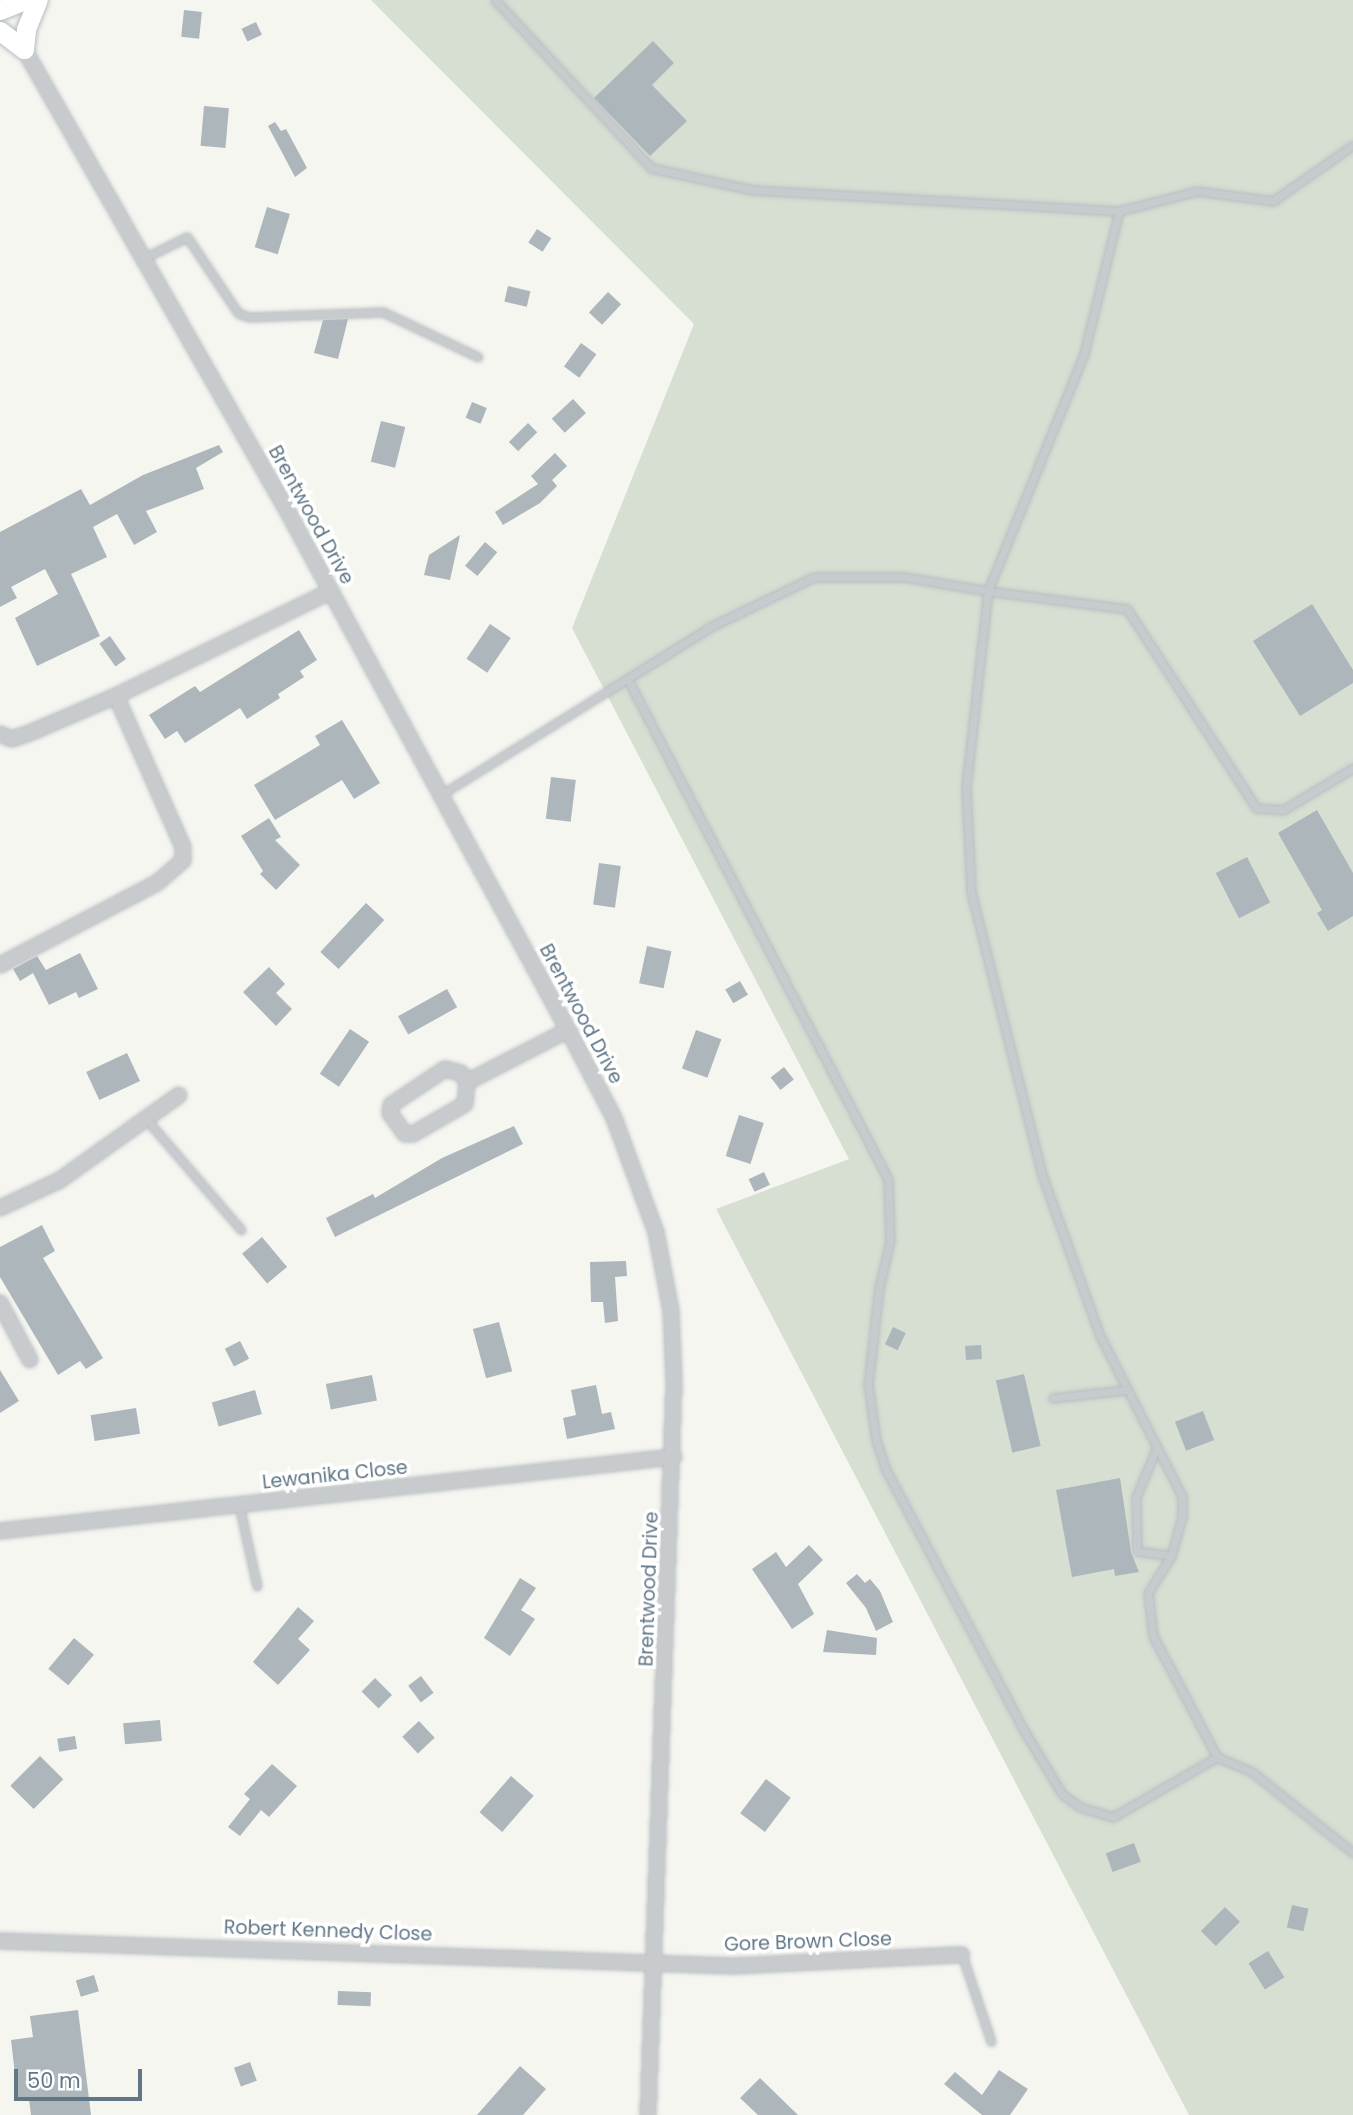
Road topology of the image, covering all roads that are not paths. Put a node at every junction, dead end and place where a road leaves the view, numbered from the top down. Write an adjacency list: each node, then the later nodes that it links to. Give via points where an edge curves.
1 (25, 0): 4 (main road)
2 (38, 0): 6 (main road, via 26,29)
3 (495, 0): 8 (lane, via 651,168 753,190)
4 (0, 10)
5 (0, 31): 6 (main road)
6 (24, 49): 9 (street, Brentwood Drive)
7 (1353, 145): 8 (lane, via 1273,201 1197,191)
8 (1119, 211): 12 (lane, via 1084,354)
9 (142, 259): 10 (lane, via 187,237 238,313 249,317 383,312); 11 (street, Brentwood Drive)
10 (478, 357)
11 (331, 591): 14 (street); 17 (street, Brentwood Drive)
12 (988, 591): 13 (lane, via 904,577 814,577 710,626); 16 (lane, via 1127,609 1256,808 1283,810); 27 (lane, via 966,788 971,892 1042,1175 1100,1336)
13 (628, 680): 17 (lane); 35 (lane, via 888,1179 890,1241 879,1288 869,1384 876,1440 886,1470 1026,1734 1062,1794 1080,1807 1113,1817)
14 (116, 696): 15 (street, via 22,736 12,739); 18 (street, via 183,847 183,860 157,883)
15 (0, 734)
16 (1353, 768)
17 (442, 794): 19 (street, Brentwood Drive)
18 (0, 965)
19 (568, 1030): 20 (street); 30 (street, Brentwood Drive, via 614,1118 656,1232 671,1311)
20 (467, 1082): 20 (street, via 468,1096 458,1111 413,1134 398,1129 390,1113 396,1097 445,1069 461,1073)
21 (179, 1095): 22 (street)
22 (146, 1119): 23 (street, via 60,1180); 24 (lane)
23 (0, 1208)
24 (241, 1230)
25 (0, 1303): 26 (street)
26 (30, 1360)
27 (1125, 1390): 28 (lane); 29 (lane)
28 (1053, 1398)
29 (1157, 1447): 33 (lane, via 1182,1496 1182,1517); 33 (lane, via 1136,1497 1137,1551)
30 (674, 1457): 31 (street, Lewanika Close); 39 (street, Brentwood Drive)
31 (239, 1505): 32 (street, Lewanika Close); 34 (lane)
32 (0, 1531)
33 (1171, 1556): 35 (lane, via 1148,1593 1153,1636)
34 (257, 1586)
35 (1217, 1757): 36 (lane, via 1252,1772)
36 (1353, 1853)
37 (0, 1941): 39 (street, Robert Kennedy Close)
38 (962, 1955): 39 (street, Gore Brown Close, via 733,1966); 40 (lane)
39 (655, 1964): 41 (street, Brentwood Drive)
40 (991, 2041)
41 (648, 2115)

